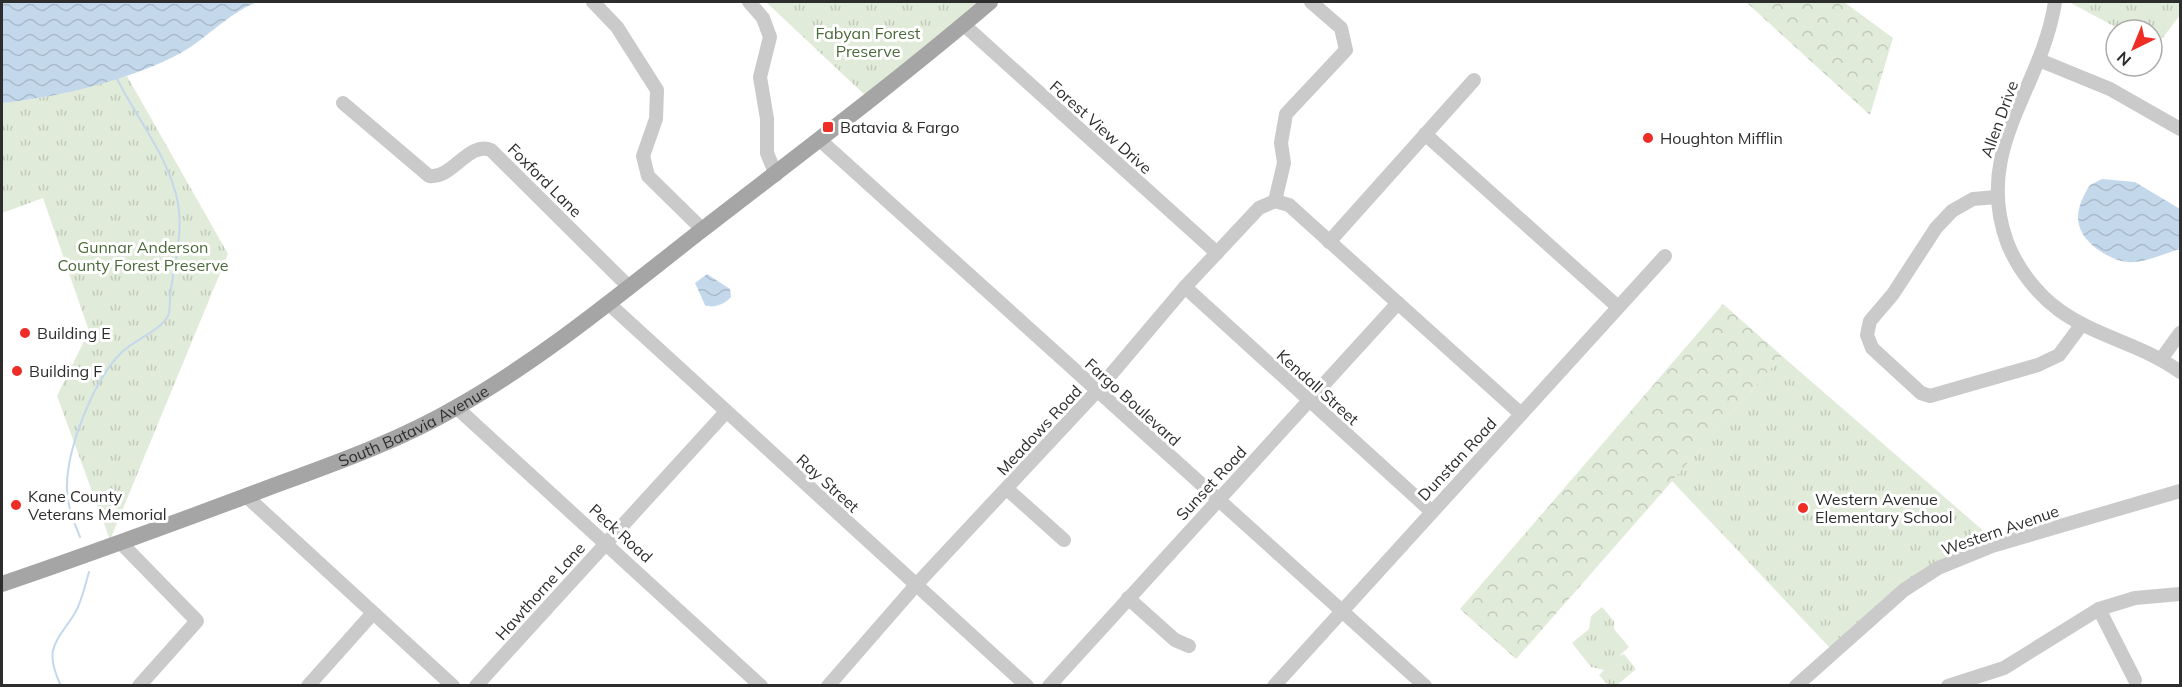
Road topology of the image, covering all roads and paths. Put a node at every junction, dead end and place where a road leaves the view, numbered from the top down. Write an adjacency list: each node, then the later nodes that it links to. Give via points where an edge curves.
1 (592, 2): 16 (street, via 617,27 657,90 656,119 643,156 648,176)
2 (749, 2): 13 (street, via 763,18 770,37 760,77 767,119 767,153)
3 (990, 2): 6 (main road, South Batavia Avenue)
4 (1311, 2): 15 (street, via 1341,28 1347,50 1286,114 1281,143 1284,164)
5 (2055, 2): 7 (street, Allen Drive)
6 (963, 24): 12 (main road, South Batavia Avenue); 18 (street, Forest View Drive)
7 (2039, 60): 10 (street, via 2110,89); 14 (street, Allen Drive, via 2000,156)
8 (1474, 80): 11 (street)
9 (344, 103): 20 (street, Foxford Lane, via 429,176 441,175 478,150 491,150)
10 (2181, 129)
11 (1425, 134): 17 (street); 24 (street)
12 (821, 141): 13 (main road, South Batavia Avenue); 29 (street, Fargo Boulevard)
13 (776, 175): 16 (main road, South Batavia Avenue)
14 (1997, 197): 25 (street, Allen Drive, via 2000,223 2022,271 2058,310); 25 (street, via 1973,199 1952,211 1936,228 1893,294 1870,321 1867,335 1872,348 1921,393 1930,396 2059,355)
15 (1275, 201): 17 (street, via 1289,205); 18 (street, Meadows Road, via 1259,208)
16 (703, 230): 20 (main road, South Batavia Avenue)
17 (1329, 242): 23 (street)
18 (1217, 254): 21 (street, Meadows Road)
19 (1665, 256): 24 (street, Dunstan Road)
20 (629, 287): 22 (main road, South Batavia Avenue)
21 (1185, 287): 29 (street, Meadows Road); 30 (street, Kendall Street)
22 (608, 303): 31 (main road, South Batavia Avenue, via 532,359); 32 (street, Ray Street)
23 (1398, 303): 30 (street, Sunset Road); 33 (street)
24 (1618, 307): 33 (street, Dunstan Road)
25 (2082, 324): 27 (street, Allen Drive)
26 (2181, 333): 27 (street)
27 (2162, 358): 28 (street, Allen Drive)
28 (2181, 372)
29 (1097, 391): 34 (street, Meadows Road); 37 (street, Fargo Boulevard)
30 (1309, 401): 37 (street, Sunset Road); 38 (street, Kendall Street)
31 (456, 407): 36 (main road, South Batavia Avenue, via 360,453); 40 (street, Peck Road)
32 (726, 412): 40 (street, Hawthorne Lane); 43 (street, Ray Street)
33 (1521, 414): 38 (street, Dunstan Road)
34 (1007, 489): 39 (street); 43 (street, Meadows Road)
35 (2181, 491): 62 (street, Western Avenue, via 1992,546 1938,568 1904,590)
36 (246, 496): 41 (main road, South Batavia Avenue); 48 (street)
37 (1217, 501): 45 (street, Sunset Road); 47 (street, Fargo Boulevard)
38 (1431, 511): 47 (street, Dunstan Road)
39 (1064, 540)
40 (606, 542): 55 (street, Hawthorne Lane); 56 (street, Peck Road)
41 (121, 543): 42 (main road, South Batavia Avenue); 52 (street, via 197,621)
42 (2, 584)
43 (916, 585): 57 (street, Meadows Road); 58 (street, Ray Street)
44 (2181, 594): 46 (street, via 2135,598)
45 (1128, 598): 49 (street, via 1175,640); 59 (street, Sunset Road)
46 (2099, 609): 50 (street); 51 (street)
47 (1341, 610): 60 (street, Dunstan Road); 61 (street, Fargo Boulevard)
48 (372, 613): 53 (street); 54 (street)
49 (1189, 646)
50 (1984, 680): 63 (street)
51 (2135, 680)
52 (140, 686)
53 (308, 686)
54 (453, 686)
55 (477, 686)
56 (761, 686)
57 (828, 686)
58 (1027, 686)
59 (1049, 686)
60 (1274, 686)
61 (1425, 686)
62 (1796, 686)
63 (1948, 686)

